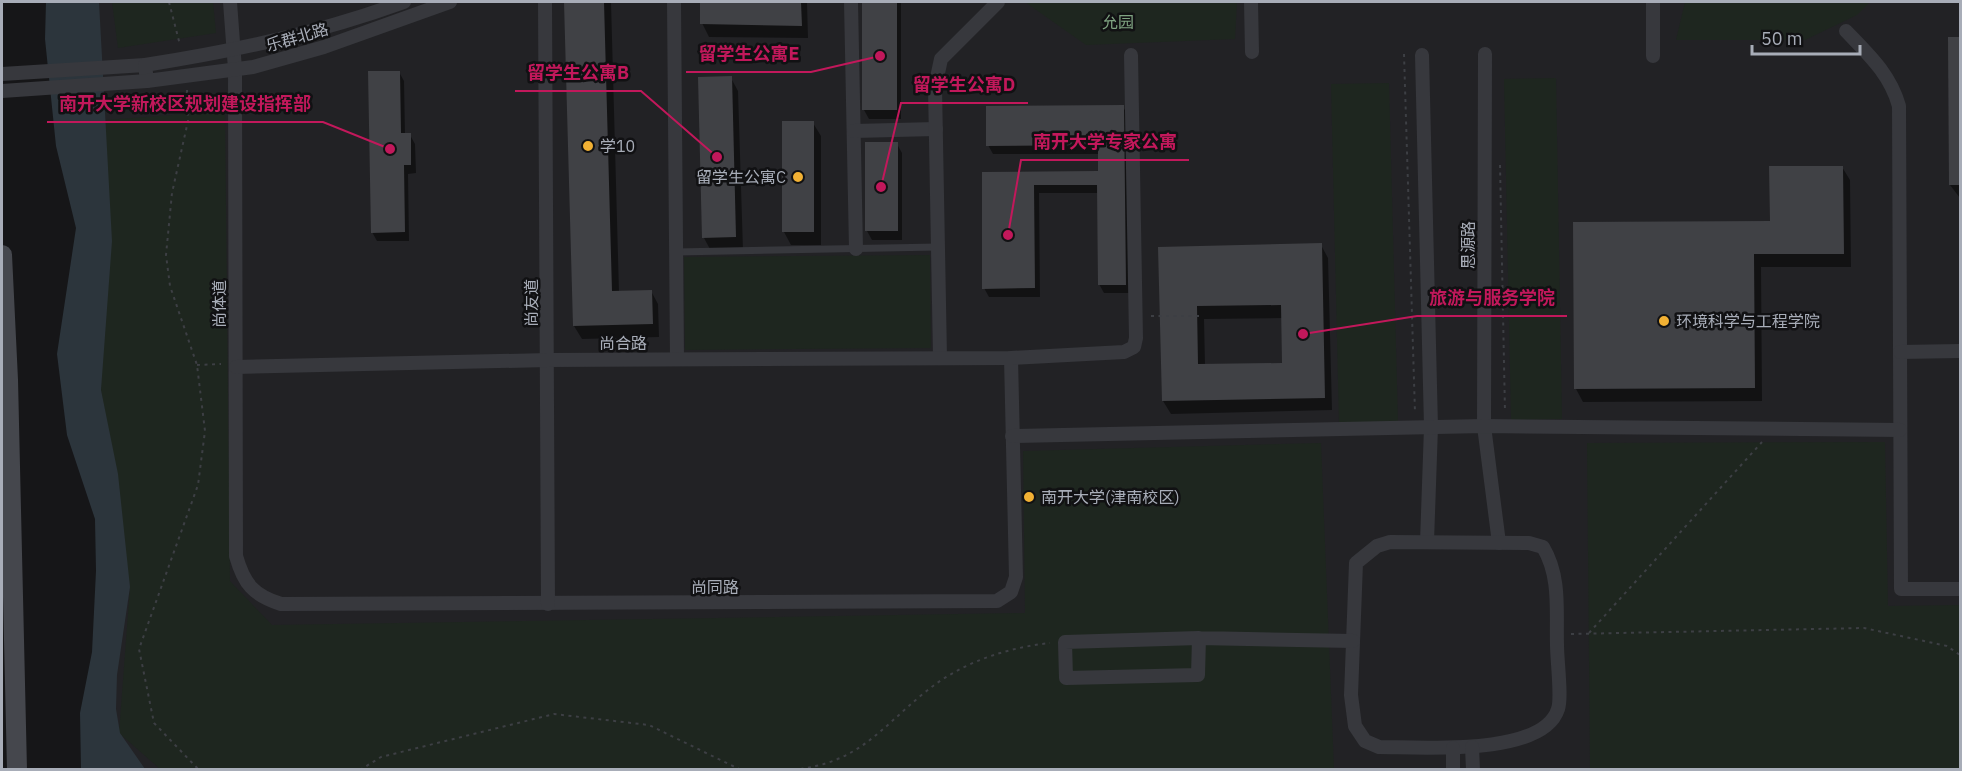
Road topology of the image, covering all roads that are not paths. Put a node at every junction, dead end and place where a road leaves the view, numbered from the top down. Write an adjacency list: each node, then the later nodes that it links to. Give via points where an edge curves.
1 (230, 2): 12 (street, 尚体道)
2 (400, 2): 10 (street); 12 (street, 乐群北路, via 292,38)
3 (450, 2): 10 (street, 乐群北路)
4 (545, 2): 34 (street, 尚友道)
5 (674, 2): 27 (street)
6 (851, 2): 24 (street)
7 (998, 2): 23 (street, via 941,59 935,87)
8 (1251, 2): 13 (street)
9 (1653, 2): 17 (street)
10 (404, 20): 19 (street, 乐群北路, via 324,47)
11 (1846, 31): 30 (street, via 1884,71 1899,106)
12 (234, 51): 18 (street, 乐群北路); 19 (street, 尚体道)
13 (1252, 52)
14 (1485, 54): 36 (street, 思源路)
15 (1131, 55): 32 (street, 尚合路, via 1134,347 1124,352)
16 (1422, 55): 37 (street)
17 (1653, 56)
18 (145, 65): 20 (street, 乐群北路); 21 (street)
19 (235, 69): 21 (street, 乐群北路); 35 (street, 尚体道)
20 (2, 74)
21 (147, 81): 22 (street, 乐群北路)
22 (2, 91)
23 (936, 129): 24 (street); 25 (street)
24 (854, 130): 26 (street)
25 (938, 248): 26 (lane); 31 (street)
26 (856, 249): 27 (lane)
27 (676, 252): 33 (street)
28 (2, 255): 49 (main road)
29 (1960, 351): 30 (street)
30 (1900, 352): 38 (street)
31 (939, 357): 32 (street, 尚合路); 33 (street, 尚合路)
32 (1011, 358): 39 (street, 尚同路)
33 (677, 359): 34 (street, 尚合路)
34 (548, 360): 35 (street, 尚合路); 44 (street, 尚友道)
35 (236, 365): 43 (street, 尚体道, via 236,556 241,573)
36 (1484, 426): 37 (street); 38 (street); 41 (street, 思源路)
37 (1431, 427): 39 (street); 40 (street)
38 (1900, 430): 42 (street, via 1901,589)
39 (1012, 436): 44 (street, 尚同路, via 1016,577 1011,592 997,601)
40 (1427, 542): 41 (street); 46 (street, via 1390,542 1377,546 1356,563)
41 (1499, 543): 47 (street, via 1543,547 1551,561 1556,578 1558,709 1546,727 1534,735)
42 (1960, 589)
43 (261, 598): 44 (street, 尚同路, via 281,604)
44 (548, 604)
45 (1199, 638): 45 (street, via 1198,675 1066,678 1065,642); 46 (street)
46 (1353, 641): 48 (street, via 1351,696 1355,726 1365,741 1379,747)
47 (1472, 747): 48 (street); 51 (street)
48 (1453, 748): 50 (street)
49 (17, 770)
50 (1453, 770)
51 (1473, 770)

